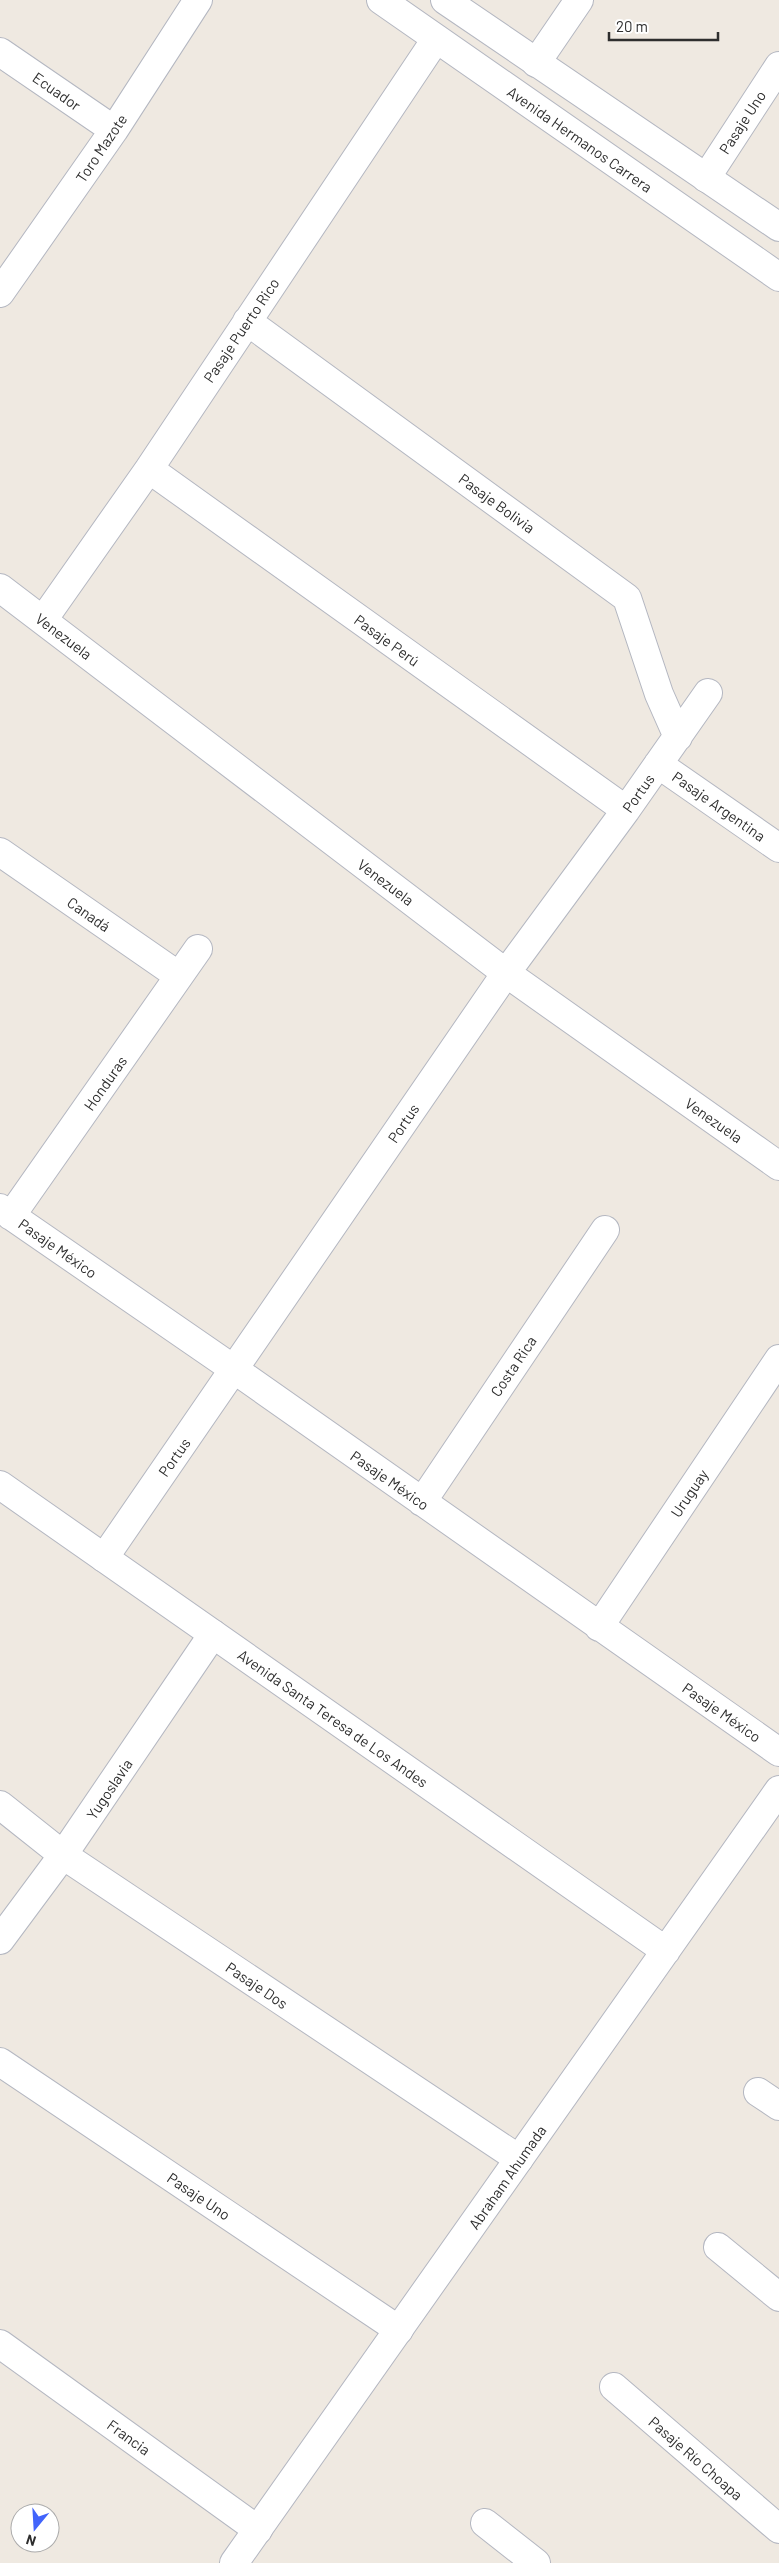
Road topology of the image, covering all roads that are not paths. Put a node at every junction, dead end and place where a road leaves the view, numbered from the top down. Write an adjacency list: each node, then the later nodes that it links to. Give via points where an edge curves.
1 (198, 0): 9 (street, Toro Mazote)
2 (381, 0): 5 (street, Avenida Hermanos Carrera)
3 (446, 0): 7 (street)
4 (579, 0): 7 (street)
5 (436, 39): 12 (street, Avenida Hermanos Carrera); 14 (street, Pasaje Puerto Rico)
6 (0, 52): 9 (street, Ecuador)
7 (536, 63): 10 (street)
8 (779, 66): 10 (street, Pasaje Uno)
9 (114, 130): 13 (street, Toro Mazote)
10 (706, 178): 11 (street)
11 (779, 227)
12 (779, 277)
13 (0, 293)
14 (247, 321): 15 (street, Pasaje Puerto Rico); 19 (street, Pasaje Bolivia, via 627,598 659,694)
15 (149, 469): 17 (street, Pasaje Puerto Rico); 21 (street, Pasaje Perú)
16 (0, 588): 17 (street, Venezuela)
17 (43, 620): 25 (street, Venezuela)
18 (708, 693): 19 (street, Portus)
19 (678, 737): 20 (street, Portus)
20 (658, 764): 21 (street, Portus); 22 (street, Pasaje Argentina)
21 (626, 810): 25 (street, Portus)
22 (779, 848)
23 (0, 852): 26 (street, Canadá)
24 (198, 949): 26 (street, Honduras)
25 (506, 973): 27 (street, Venezuela); 31 (street, Portus)
26 (179, 976): 28 (street, Honduras)
27 (779, 1166)
28 (6, 1212): 31 (street, Pasaje México)
29 (605, 1230): 33 (street, Costa Rica)
30 (779, 1359): 35 (street, Uruguay)
31 (234, 1370): 33 (street, Pasaje México); 34 (street, Portus)
32 (0, 1485): 34 (street, Avenida Santa Teresa de Los Andes)
33 (422, 1502): 35 (street, Pasaje México)
34 (104, 1558): 36 (street, Avenida Santa Teresa de Los Andes)
35 (599, 1627): 37 (street, Pasaje México)
36 (213, 1634): 40 (street, Yugoslavia); 42 (street, Avenida Santa Teresa de Los Andes)
37 (779, 1752)
38 (779, 1790): 42 (street, Abraham Ahumada)
39 (0, 1805): 40 (street, Pasaje Dos)
40 (63, 1855): 41 (street, Yugoslavia); 44 (street, Pasaje Dos)
41 (0, 1940)
42 (666, 1951): 44 (street, Abraham Ahumada)
43 (0, 2062): 47 (street, Pasaje Uno)
44 (519, 2159): 47 (street, Abraham Ahumada)
45 (718, 2247): 46 (street)
46 (779, 2297)
47 (399, 2330): 52 (street, Abraham Ahumada)
48 (0, 2344): 52 (street, Francia)
49 (614, 2387): 51 (street, Pasaje Río Choapa)
50 (485, 2523): 54 (street)
51 (779, 2529)
52 (258, 2530): 53 (street, Abraham Ahumada)
53 (234, 2563)
54 (536, 2563)

